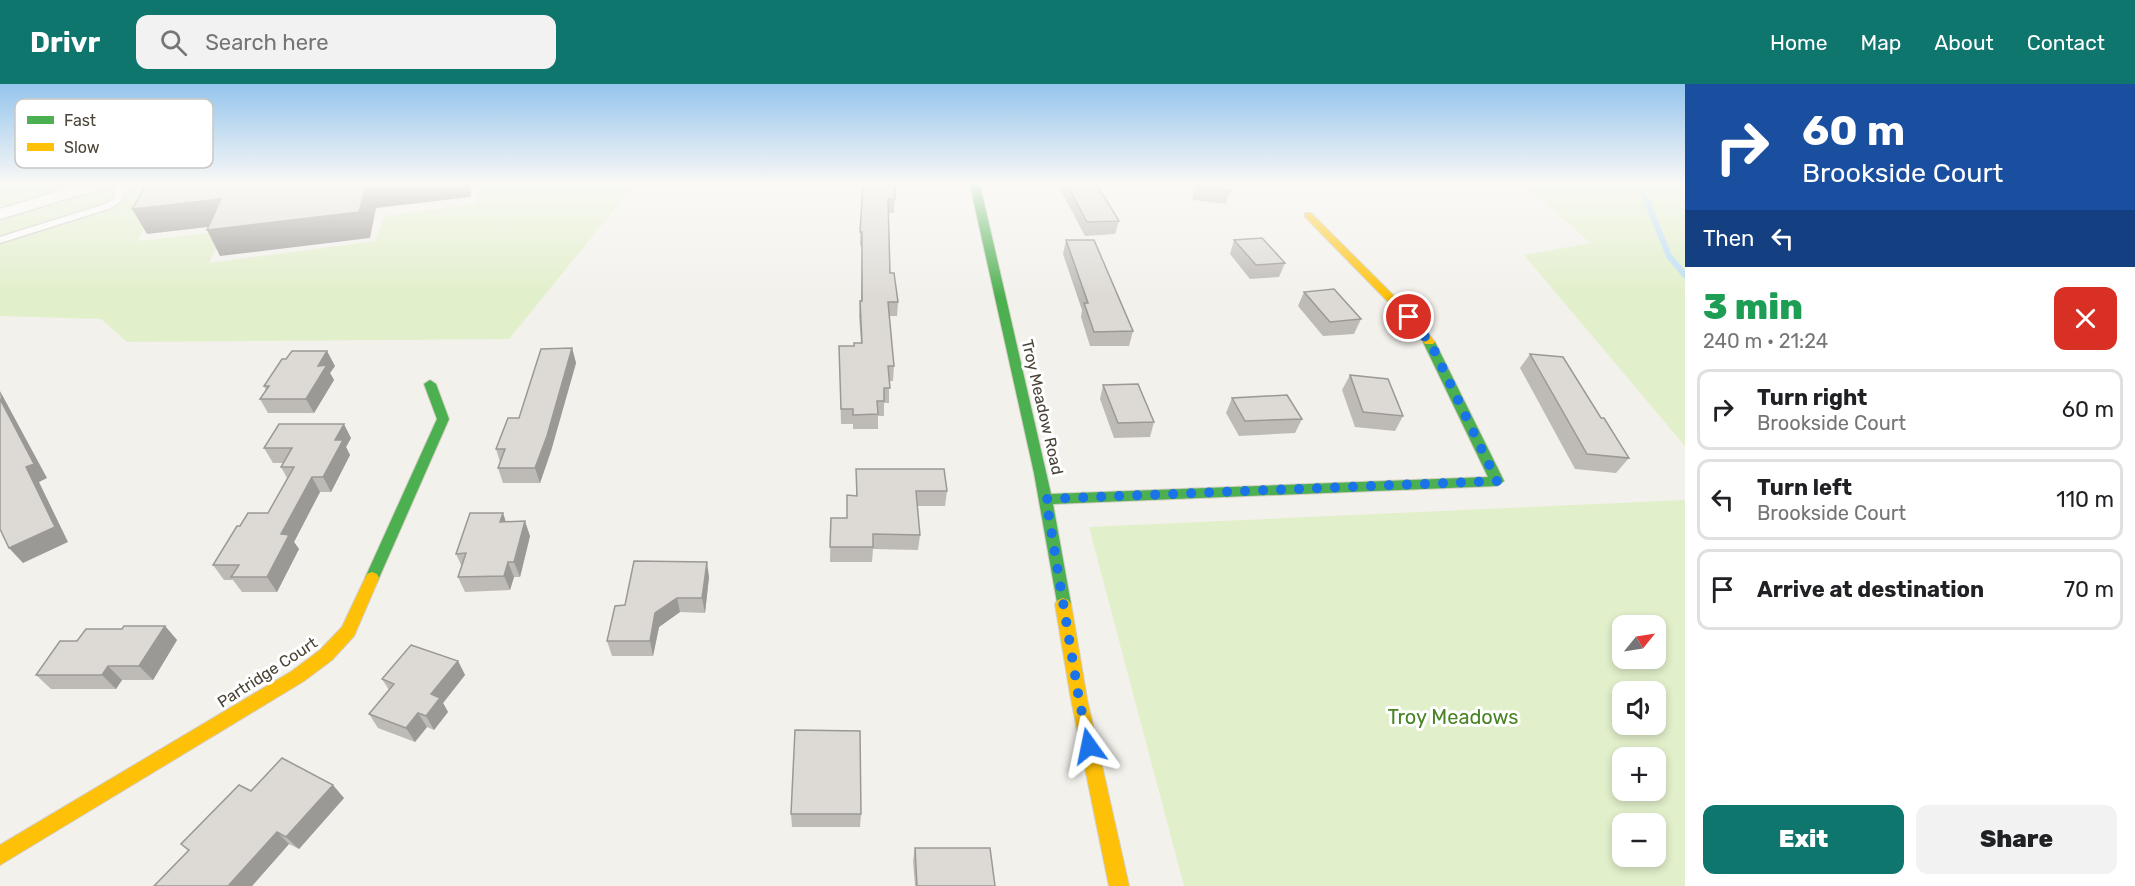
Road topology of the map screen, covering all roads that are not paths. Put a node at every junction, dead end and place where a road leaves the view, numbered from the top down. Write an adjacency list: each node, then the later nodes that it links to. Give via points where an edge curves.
1 (56, 222): 4 (lane)
2 (983, 222): 6 (street, Troy Meadow Road)
3 (1315, 222): 6 (street, via 1431,344 1497,481)
4 (0, 240)
5 (430, 384): 7 (street, Partridge Court, via 443,419 348,631 334,647 298,676)
6 (1046, 499): 8 (street, Troy Meadow Road, via 1079,699)
7 (0, 856)
8 (1119, 886)

